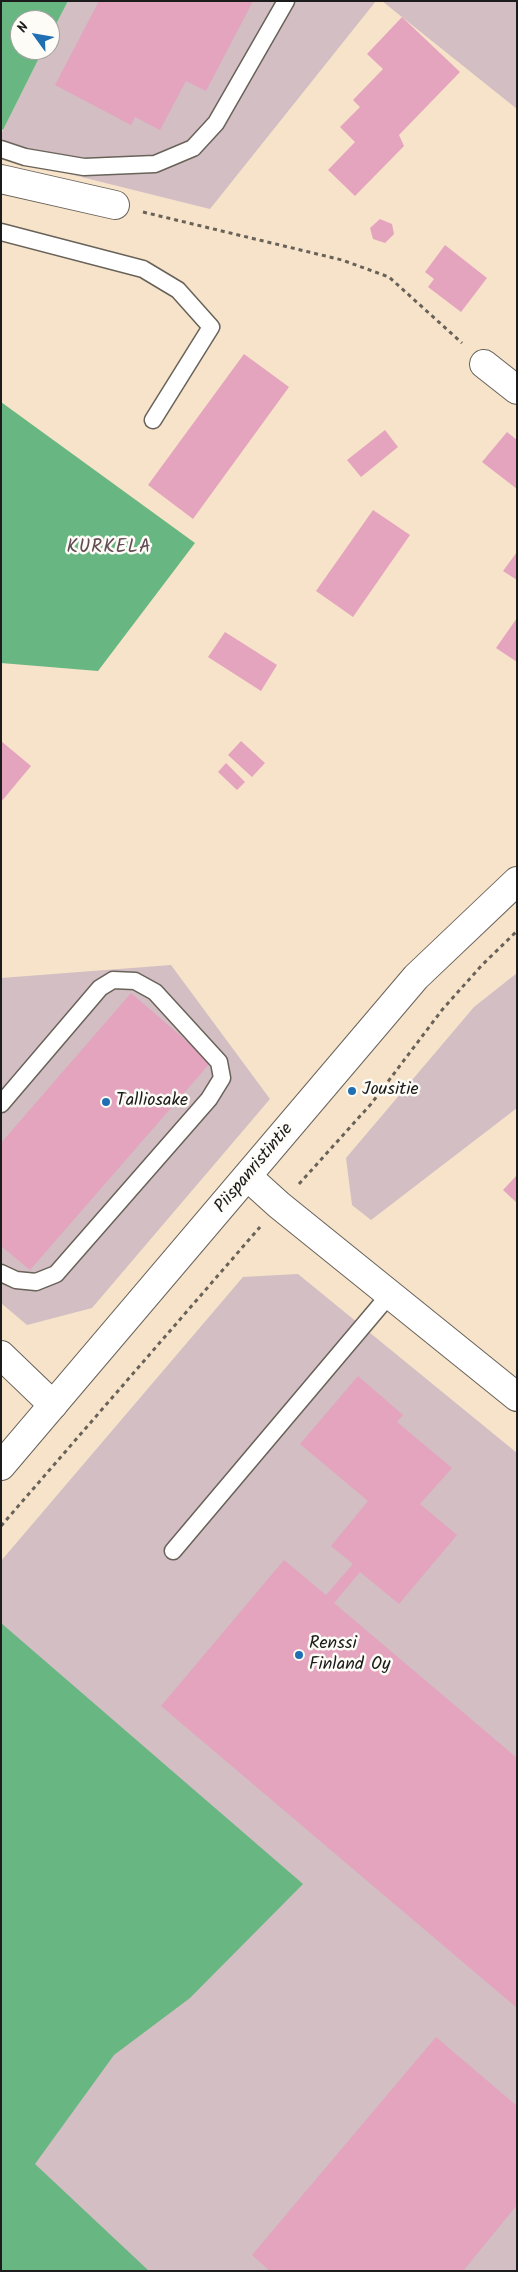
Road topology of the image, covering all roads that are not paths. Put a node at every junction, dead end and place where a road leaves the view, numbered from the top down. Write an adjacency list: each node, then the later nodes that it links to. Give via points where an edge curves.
1 (286, 1): 2 (lane, via 216,122 193,148 155,164 84,167 25,157)
2 (1, 149)
3 (1, 179): 4 (street)
4 (115, 205)
5 (1, 232): 8 (lane, via 143,268 178,290 211,327)
6 (484, 364): 7 (street)
7 (517, 390)
8 (153, 420)
9 (517, 881): 11 (street, Piispanristintie, via 416,977)
10 (1, 1104): 12 (lane, via 100,988 113,980 135,981 155,992 219,1062 222,1078 209,1099 56,1274 36,1282 16,1280)
11 (248, 1178): 13 (street); 16 (street, Piispanristintie)
12 (1, 1273)
13 (390, 1294): 15 (street); 18 (lane)
14 (1, 1355): 16 (street)
15 (517, 1397)
16 (53, 1406): 17 (street, Piispanristintie)
17 (1, 1466)
18 (173, 1551)

